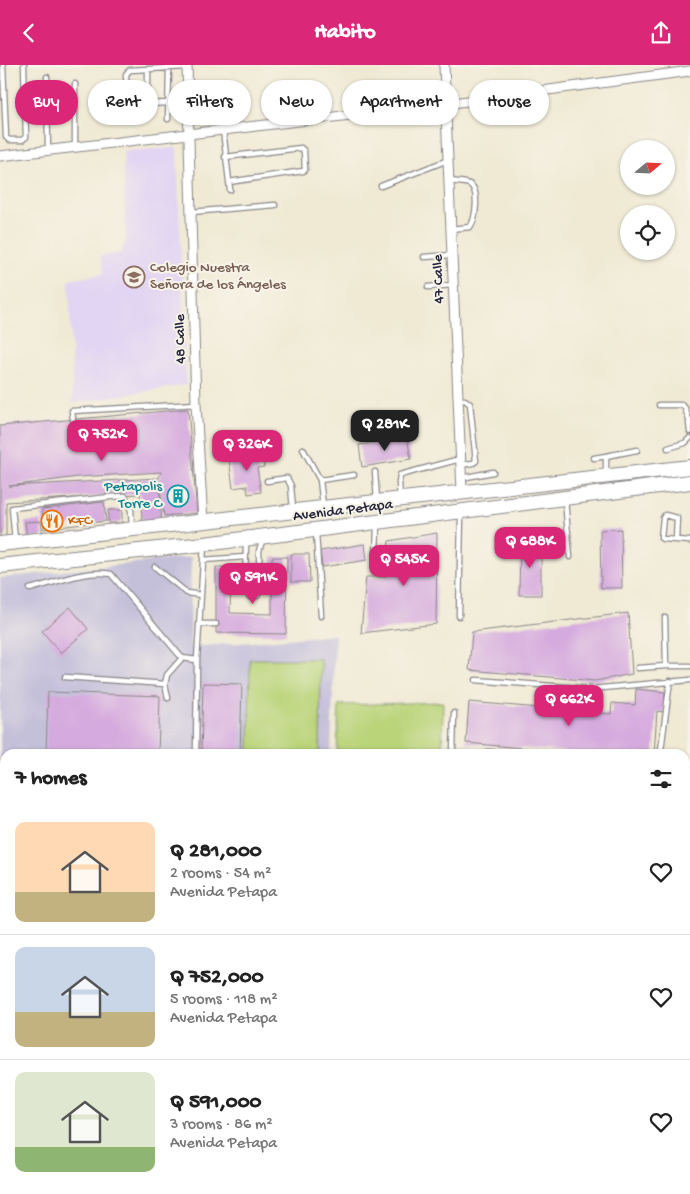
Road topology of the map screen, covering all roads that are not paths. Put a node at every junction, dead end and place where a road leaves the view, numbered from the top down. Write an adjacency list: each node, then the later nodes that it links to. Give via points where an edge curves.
1 (3, 65): 19 (lane, via 7,139 24,139)
2 (24, 65): 9 (lane)
3 (444, 65): 14 (street, 47 Calle)
4 (187, 66): 5 (lane); 24 (street, 48 Calle)
5 (169, 68): 6 (lane); 13 (lane)
6 (148, 69): 11 (lane, via 130,70); 12 (lane)
7 (690, 71): 15 (street)
8 (47, 77): 10 (lane)
9 (25, 80)
10 (47, 80)
11 (126, 80)
12 (148, 80)
13 (169, 80)
14 (445, 80)
15 (459, 102)
16 (168, 103): 17 (lane)
17 (158, 104)
18 (342, 116): 23 (street)
19 (26, 125)
20 (48, 125): 26 (lane)
21 (75, 125): 25 (lane)
22 (447, 125): 29 (street, 47 Calle)
23 (223, 129): 24 (street); 28 (lane)
24 (189, 133): 25 (street); 35 (street, 48 Calle)
25 (75, 147): 26 (street)
26 (48, 150): 27 (street)
27 (0, 155)
28 (225, 157): 31 (lane); 31 (lane, via 300,148 304,151 303,171)
29 (448, 160): 30 (street, 47 Calle); 32 (lane)
30 (449, 181): 36 (street, 47 Calle); 36 (lane, via 469,184 475,195 475,214 470,227)
31 (228, 182): 33 (lane)
32 (381, 186)
33 (230, 190)
34 (275, 205): 35 (lane)
35 (192, 212): 42 (street, 48 Calle)
36 (451, 229): 37 (street, 47 Calle)
37 (452, 255): 38 (lane); 39 (street, 47 Calle)
38 (424, 257)
39 (453, 285): 40 (lane); 41 (street, 47 Calle)
40 (428, 287)
41 (458, 400): 53 (street, 47 Calle); 53 (lane, via 470,404 476,461)
42 (196, 403): 44 (lane, via 72,411); 70 (street, 48 Calle)
43 (658, 405): 45 (lane, via 682,405)
44 (73, 419)
45 (690, 423): 46 (lane)
46 (690, 432)
47 (690, 438): 48 (lane)
48 (668, 448)
49 (304, 449): 60 (lane)
50 (636, 450): 51 (lane)
51 (606, 456): 52 (lane); 58 (lane)
52 (594, 458)
53 (460, 462): 59 (street, 47 Calle); 64 (lane, via 400,475)
54 (690, 467): 58 (main road, Avenida Petapa)
55 (375, 472): 66 (lane)
56 (493, 472): 59 (lane)
57 (354, 475): 60 (lane)
58 (606, 476): 63 (main road, Avenida Petapa)
59 (461, 478): 63 (street, 47 Calle)
60 (320, 480): 67 (lane)
61 (267, 481): 68 (lane, via 287,478 291,485)
62 (690, 482): 65 (main road, Avenida Petapa)
63 (462, 492): 64 (main road, Avenida Petapa)
64 (401, 499): 66 (main road, Avenida Petapa)
65 (565, 499): 69 (main road, Avenida Petapa); 82 (lane)
66 (378, 502): 67 (main road, Avenida Petapa)
67 (323, 508): 68 (main road, Avenida Petapa)
68 (293, 512): 70 (main road, Avenida Petapa)
69 (461, 513): 71 (main road, Avenida Petapa); 90 (lane)
70 (203, 522): 72 (main road, Avenida Petapa); 79 (main road)
71 (377, 523): 73 (main road, Avenida Petapa); 84 (lane)
72 (133, 529): 78 (main road, Avenida Petapa); 78 (lane, via 131,510 125,496 12,508)
73 (316, 531): 74 (main road, Avenida Petapa); 89 (lane)
74 (264, 537): 75 (main road, Avenida Petapa); 81 (lane, via 259,551 260,591 257,596 250,597 245,592)
75 (246, 538): 79 (main road, Avenida Petapa); 81 (lane)
76 (676, 540): 76 (lane, via 660,537 664,515 677,518); 77 (lane)
77 (690, 541)
78 (15, 543): 80 (main road, Avenida Petapa)
79 (204, 544): 83 (lane); 85 (main road, Avenida Petapa)
80 (0, 545)
81 (245, 557): 83 (lane)
82 (570, 557)
83 (203, 560): 88 (lane)
84 (376, 561)
85 (0, 566)
86 (155, 567): 88 (lane, via 187,593)
87 (30, 589): 94 (lane, via 69,578 111,574)
88 (201, 595): 92 (lane)
89 (321, 616)
90 (459, 616)
91 (665, 618): 96 (lane)
92 (199, 624): 93 (lane); 95 (lane)
93 (216, 624)
94 (182, 658): 95 (lane); 103 (lane, via 167,675)
95 (197, 660): 106 (lane)
96 (666, 666): 97 (lane); 98 (lane)
97 (690, 666)
98 (638, 668)
99 (65, 677): 103 (lane)
100 (476, 680): 102 (lane, via 591,689)
101 (690, 680): 102 (lane)
102 (670, 681): 108 (lane)
103 (165, 683): 104 (lane)
104 (168, 698)
105 (454, 713): 107 (lane)
106 (196, 749)
107 (453, 749)
108 (661, 749)

